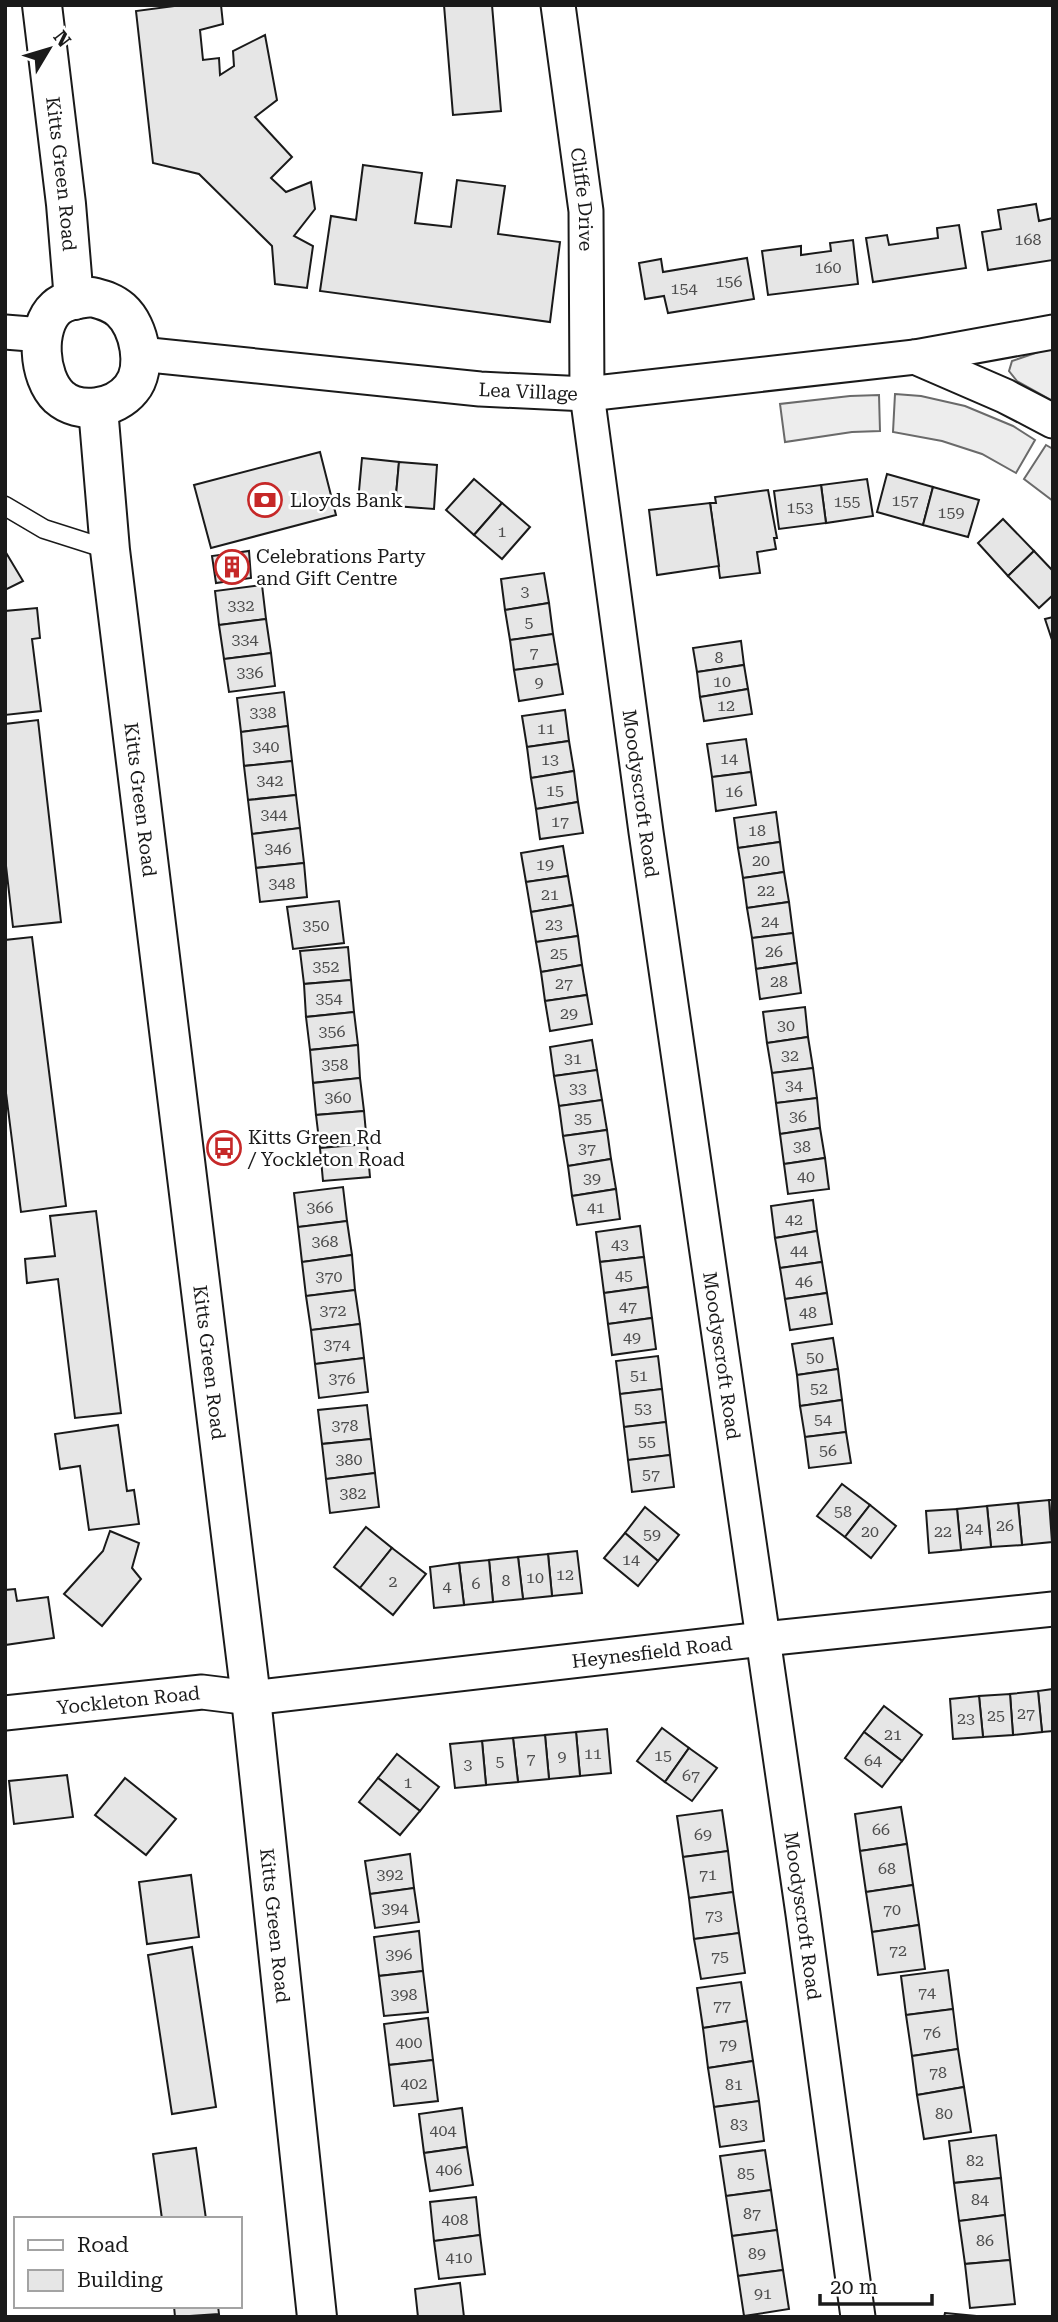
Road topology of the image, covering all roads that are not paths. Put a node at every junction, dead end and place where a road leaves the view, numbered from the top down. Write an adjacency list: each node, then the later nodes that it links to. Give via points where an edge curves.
1 (41, 5): 3 (street, Kitts Green Road)
2 (558, 5): 9 (street, Cliffe Drive, via 586,211)
3 (75, 300): 6 (street, via 55,309); 7 (street, via 107,301 122,311 135,330)
4 (5, 332): 6 (street)
5 (1053, 332): 8 (street, Lea Village)
6 (43, 335): 10 (street, via 50,385 60,398 80,407)
7 (140, 354): 9 (street, Lea Village, via 480,389); 10 (street, via 131,389)
8 (915, 357): 9 (street, Lea Village); 11 (street, Lea Village)
9 (587, 394): 15 (street, Moodyscroft Road)
10 (99, 408): 13 (street, Kitts Green Road)
11 (1053, 421)
12 (5, 506): 13 (lane, via 44,529)
13 (110, 550): 16 (street, Kitts Green Road)
14 (1053, 1609): 15 (street, Heynesfield Road)
15 (763, 1639): 16 (street, Heynesfield Road); 19 (street, Moodyscroft Road)
16 (251, 1698): 17 (street, Yockleton Road, via 202,1692); 18 (street, Kitts Green Road)
17 (5, 1713)
18 (317, 2317)
19 (858, 2317)

